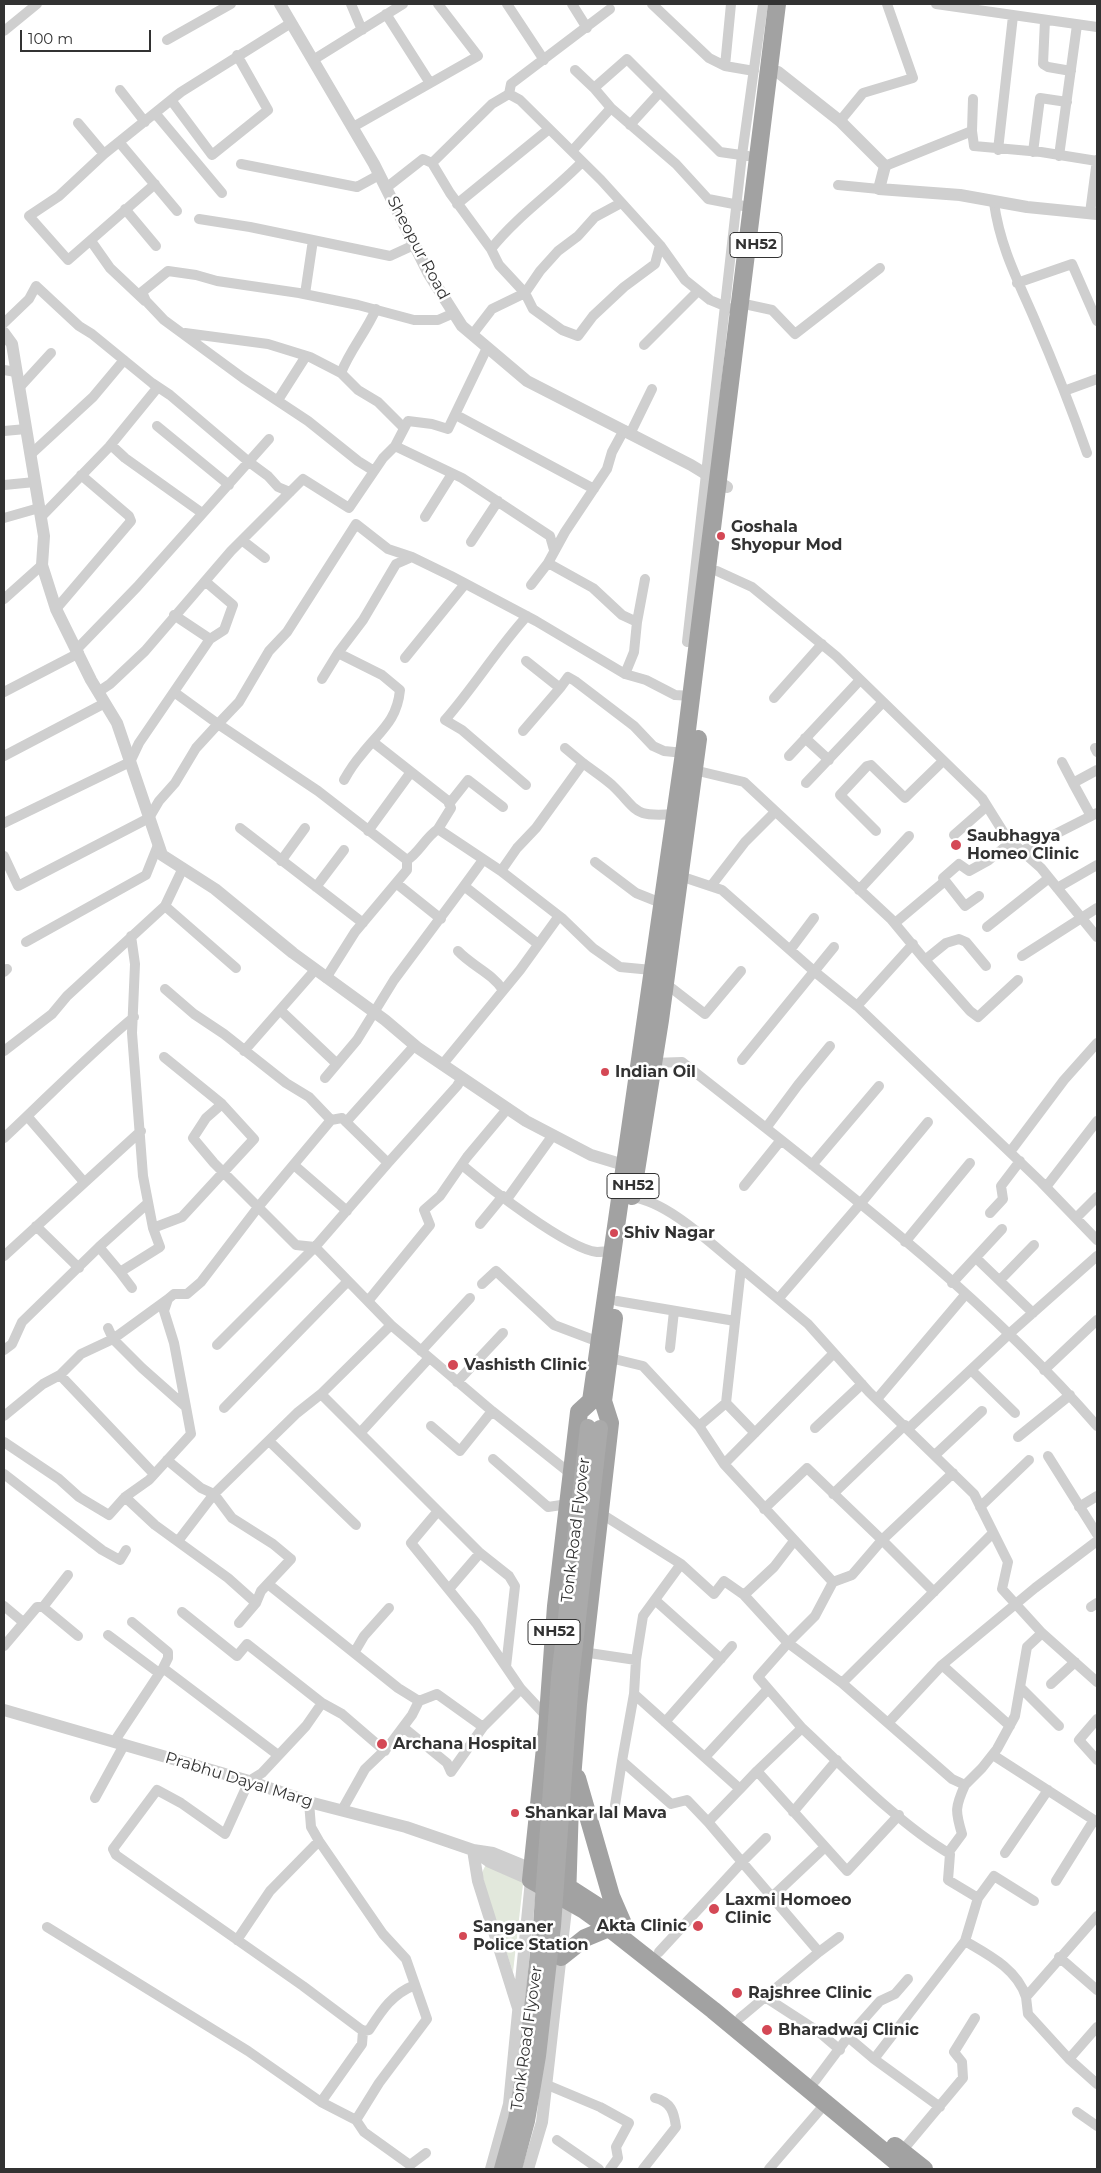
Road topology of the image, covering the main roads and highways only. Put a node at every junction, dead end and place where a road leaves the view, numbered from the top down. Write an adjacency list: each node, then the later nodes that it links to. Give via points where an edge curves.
1 (777, 4): 3 (highway, NH52, via 751,156)
2 (786, 4): 3 (highway, NH52, via 778,72)
3 (738, 308): 4 (highway, NH52)
4 (717, 481): 5 (highway, NH52, via 717,571 694,770 666,983 603,1400 610,1424); 6 (highway, NH52, via 684,753 591,1401 579,1412 556,1606 531,1874)
5 (573, 1765): 6 (highway, NH52); 7 (highway)
6 (567, 1893): 7 (highway)
7 (617, 1927): 8 (highway, via 585,1938); 11 (highway); 12 (highway, via 659,1952)
8 (561, 1957)
9 (502, 2169): 10 (main road, Tonk Road Flyover, bridge, via 516,2118 528,2045 542,1916 559,1678 594,1428 553,1926 538,2056 527,2121)
10 (514, 2169)
11 (905, 2169)
12 (924, 2169)

